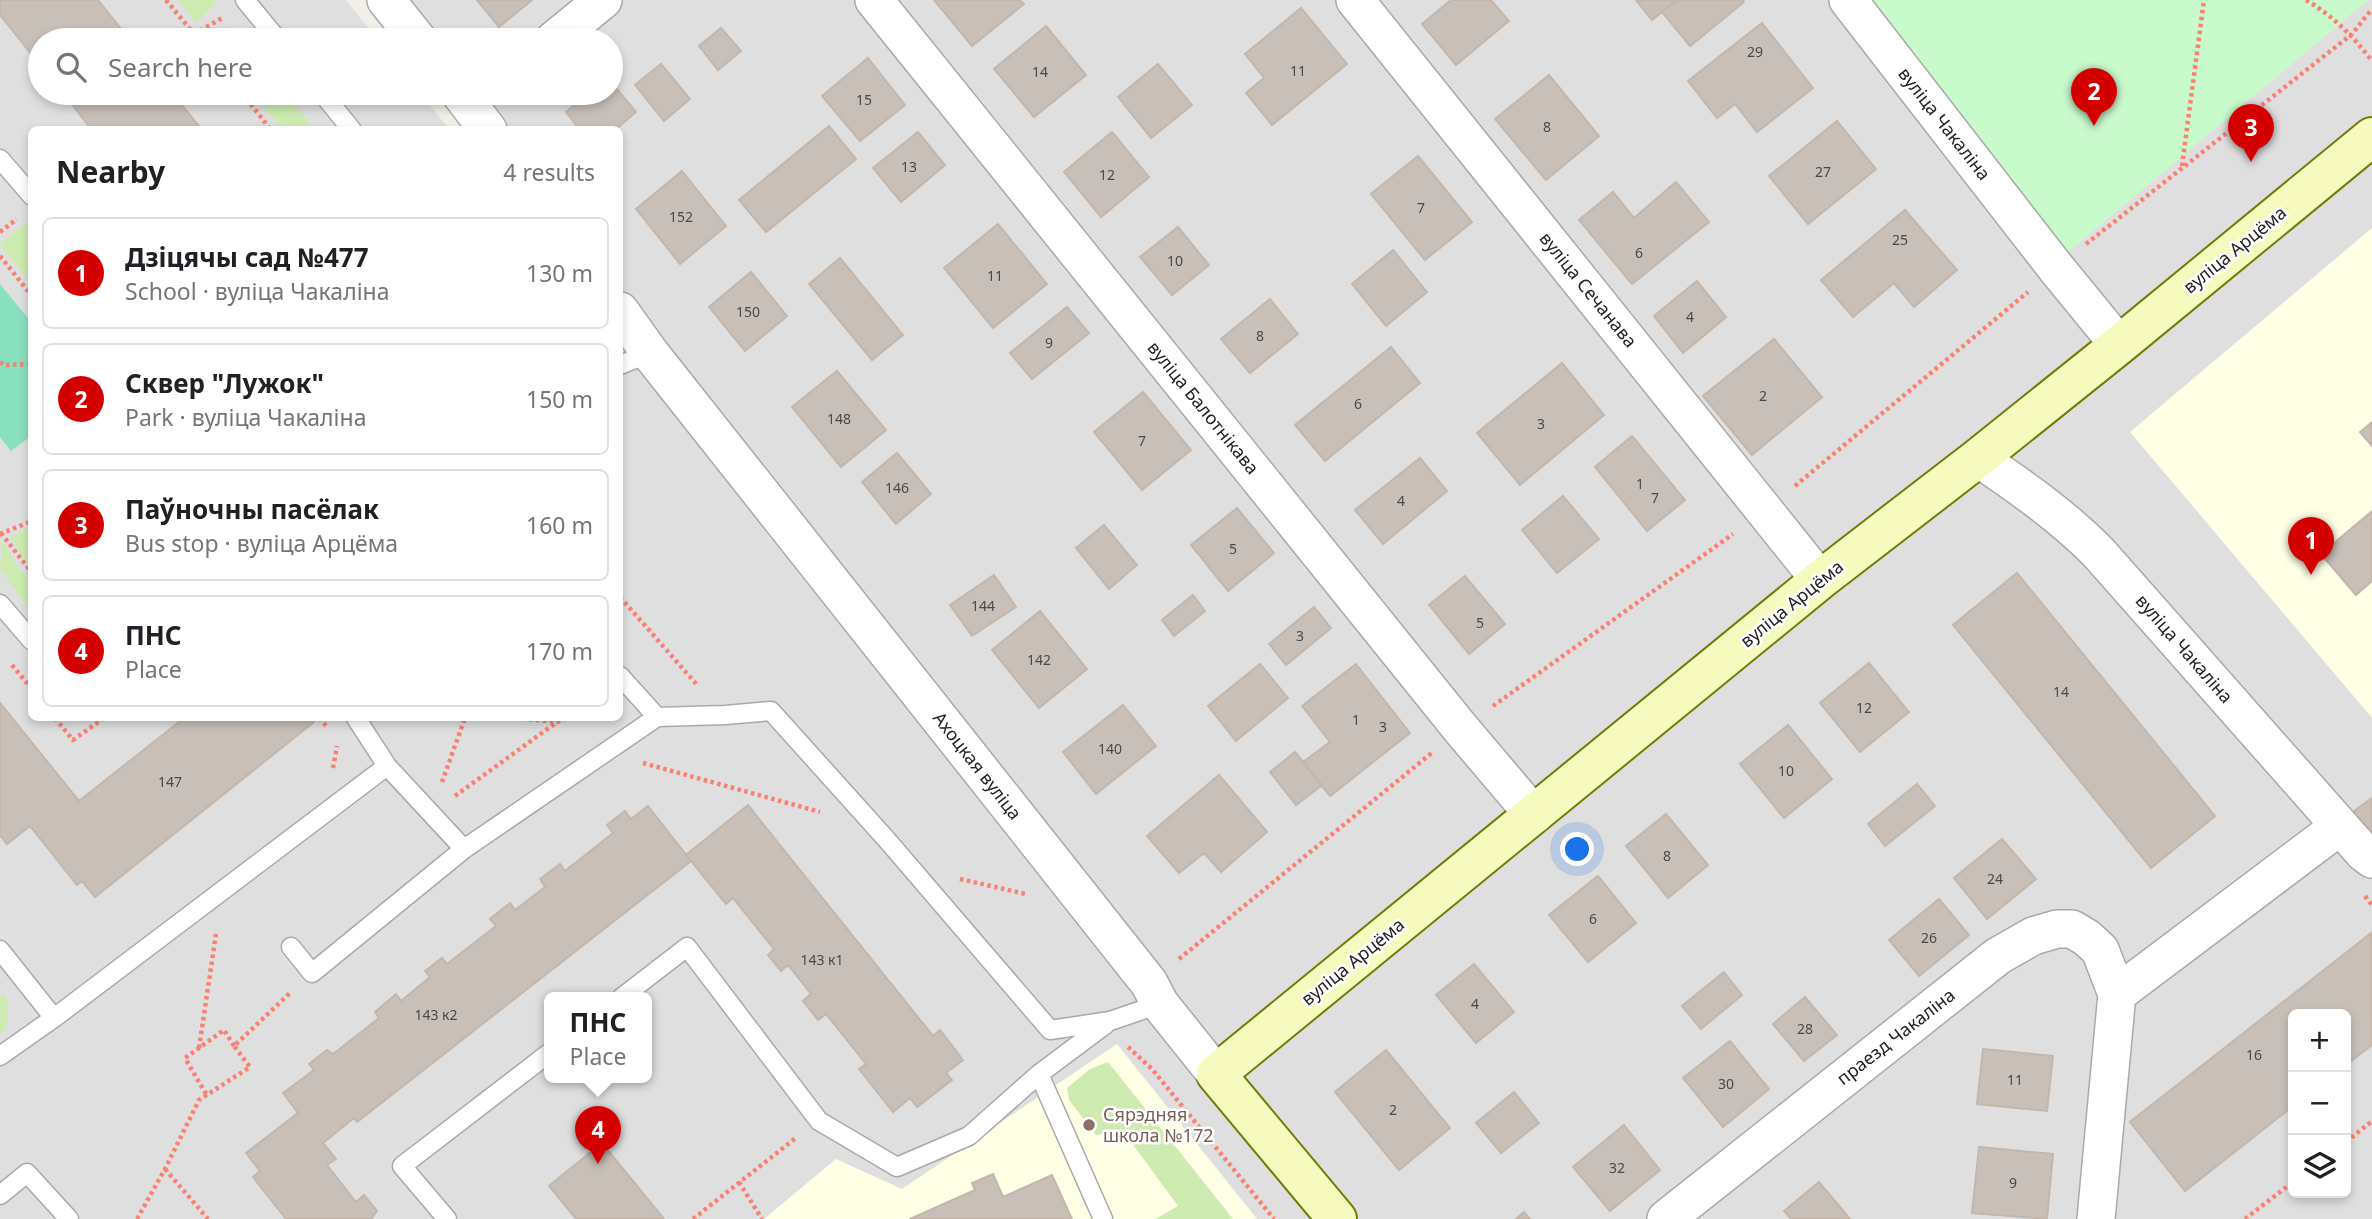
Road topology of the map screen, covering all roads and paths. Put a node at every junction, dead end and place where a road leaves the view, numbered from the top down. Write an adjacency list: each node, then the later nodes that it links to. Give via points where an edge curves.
1 (166, 0): 11 (path)
2 (245, 0): 12 (lane)
3 (386, 0): 13 (street)
4 (603, 0): 14 (street)
5 (874, 0): 55 (street, вуліца Балотнікава)
6 (1355, 0): 36 (street, вуліца Сечанава)
7 (1848, 0): 28 (street, вуліца Чакаліна)
8 (2204, 0): 23 (path)
9 (2306, 0): 15 (path)
10 (2372, 9): 15 (path)
11 (189, 28)
12 (268, 28)
13 (408, 28)
14 (569, 28)
15 (2351, 34): 16 (path); 23 (path)
16 (2372, 61)
17 (251, 105): 19 (path)
18 (331, 105): 20 (lane)
19 (268, 126)
20 (349, 126)
21 (2372, 137): 31 (street, вуліца Арцёма)
22 (0, 159): 24 (lane)
23 (2182, 167): 28 (path)
24 (28, 191)
25 (23, 214): 26 (path)
26 (0, 232)
27 (0, 256): 29 (path)
28 (2056, 268): 31 (street, вуліца Чакаліна); 36 (path)
29 (28, 291)
30 (623, 321): 32 (street, Ахоцкая вуліца)
31 (2119, 345): 35 (street, вуліца Арцёма)
32 (635, 359): 70 (street, Ахоцкая вуліца)
33 (0, 362): 34 (path)
34 (28, 364)
35 (1978, 458): 40 (street, вуліца Арцёма); 62 (street, вуліца Чакаліна, via 2071,525 2098,552)
36 (1765, 510): 40 (street, вуліца Сечанава); 55 (path)
37 (28, 523): 38 (path)
38 (0, 534): 39 (path)
39 (28, 568)
40 (1820, 580): 61 (street, вуліца Арцёма)
41 (623, 600): 47 (path)
42 (0, 604): 43 (lane)
43 (28, 637)
44 (8, 659): 46 (path)
45 (623, 679): 48 (lane)
46 (28, 684)
47 (724, 716): 48 (lane); 73 (lane, via 771,711 1050,1030)
48 (657, 717): 63 (lane)
49 (57, 721): 50 (path, via 73,740)
50 (100, 721)
51 (321, 721): 56 (path)
52 (358, 721): 58 (lane)
53 (464, 721): 60 (path)
54 (557, 721): 60 (path)
55 (1461, 729): 61 (street, вуліца Балотнікава); 70 (path)
56 (332, 734)
57 (338, 741): 59 (path)
58 (387, 766): 60 (lane); 65 (lane)
59 (333, 770)
60 (431, 812): 63 (lane)
61 (1535, 815): 79 (street, вуліца Арцёма)
62 (2340, 827): 64 (street, вуліца Чакаліна); 71 (street)
63 (464, 849): 68 (lane)
64 (2372, 859)
65 (222, 891): 72 (lane); 75 (path)
66 (291, 947): 68 (lane)
67 (0, 950): 72 (lane)
68 (312, 973): 74 (path)
69 (629, 992): 81 (lane, via 687,947)
70 (1154, 993): 73 (lane); 79 (street, Ахоцкая вуліца)
71 (2117, 993): 97 (street, праезд Чакаліна, via 2100,950 2087,938 2071,929 2033,936 1998,956); 98 (street, праезд Чакаліна)
72 (54, 1018): 76 (lane)
73 (1110, 1021): 78 (lane); 95 (path)
74 (234, 1046): 75 (path, via 224,1030); 80 (path, via 250,1067)
75 (199, 1048): 80 (path, via 185,1058)
76 (0, 1056)
77 (544, 1057): 91 (lane, via 402,1166)
78 (1039, 1074): 81 (lane, via 969,1136 897,1167); 94 (lane)
79 (1216, 1074): 96 (street, Ахоцкая вуліца)
80 (206, 1094): 84 (path)
81 (818, 1121): 85 (path)
82 (2372, 1121): 83 (path)
83 (2351, 1138)
84 (165, 1169): 89 (path); 90 (path)
85 (739, 1182): 92 (path); 93 (path)
86 (2288, 1186): 99 (path)
87 (0, 1195): 88 (lane, via 27,1173)
88 (69, 1219)
89 (137, 1219)
90 (208, 1219)
91 (447, 1219)
92 (693, 1219)
93 (762, 1219)
94 (1103, 1219)
95 (1274, 1219)
96 (1337, 1219)
97 (1666, 1219)
98 (2096, 1219)
99 (2245, 1219)

